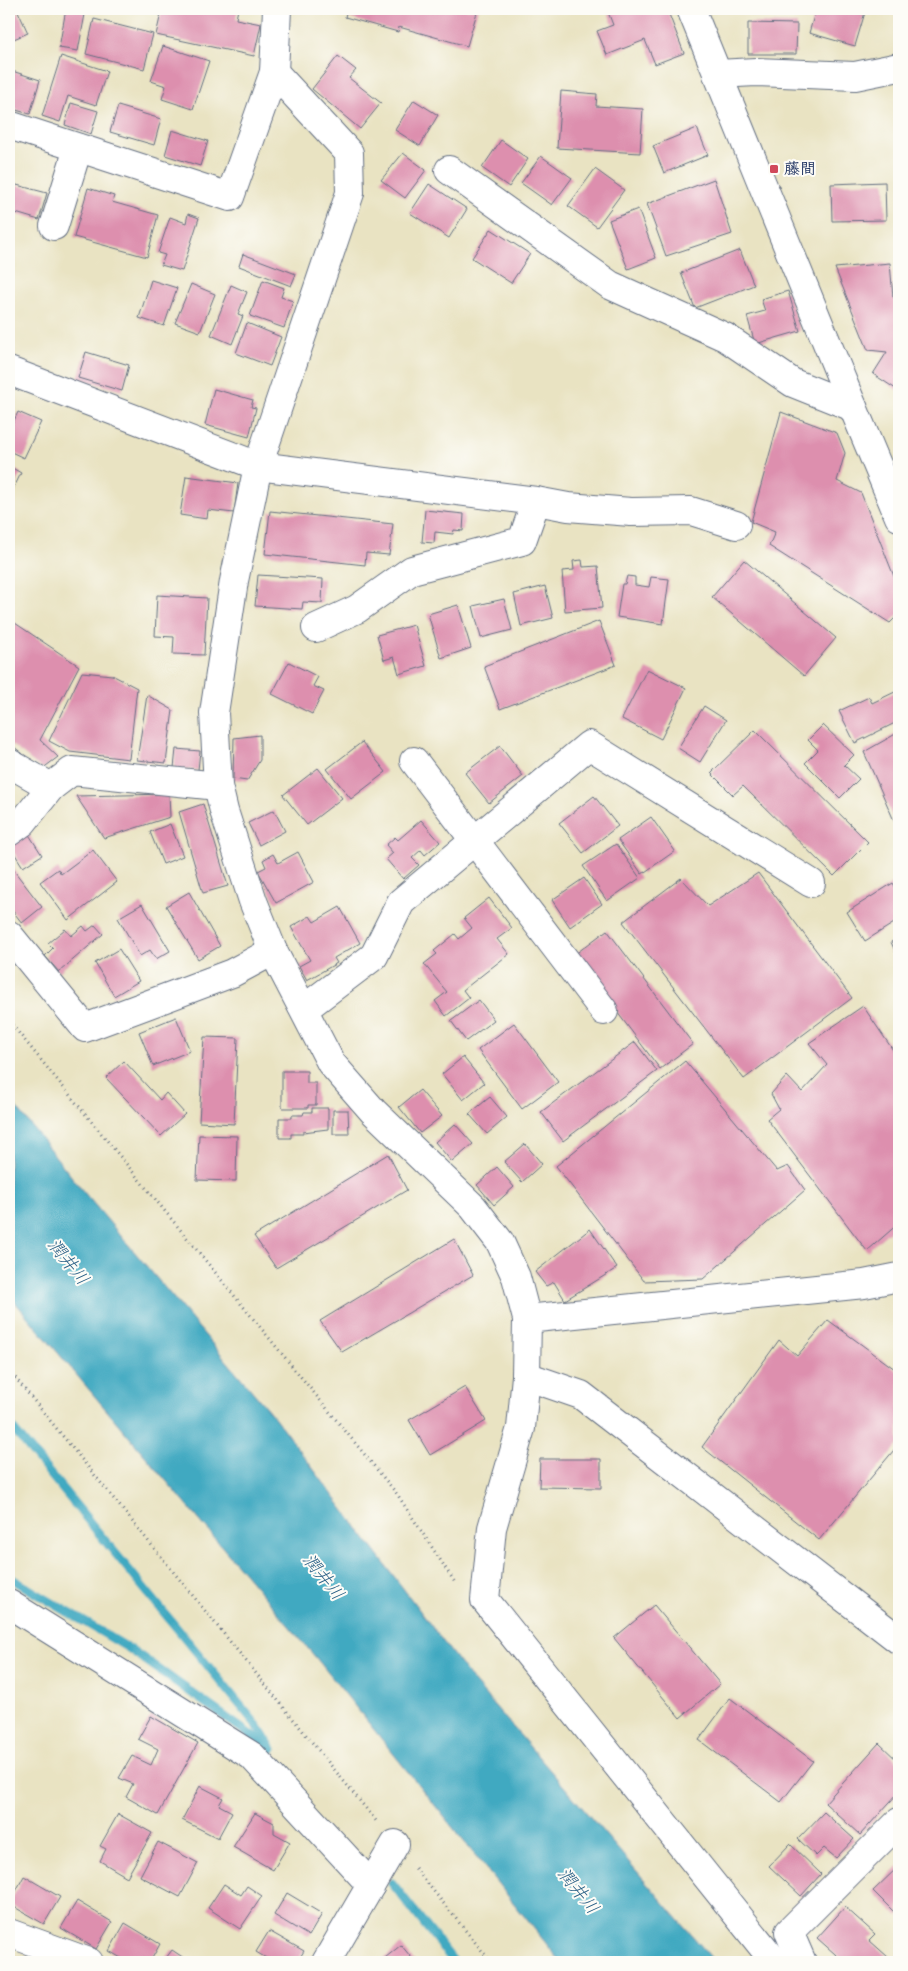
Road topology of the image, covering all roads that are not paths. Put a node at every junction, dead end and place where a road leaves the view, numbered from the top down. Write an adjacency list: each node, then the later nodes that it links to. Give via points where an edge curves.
1 (276, 9): 4 (street)
2 (691, 9): 5 (street)
3 (899, 68): 5 (street, via 855,76 756,72)
4 (274, 72): 7 (street, via 230,197); 12 (street, via 349,153 350,193)
5 (717, 74): 11 (street)
6 (9, 125): 7 (street)
7 (78, 148): 9 (street)
8 (448, 170): 11 (street, via 610,285 725,337 793,383)
9 (54, 226)
10 (9, 371): 12 (street)
11 (853, 406): 14 (street)
12 (258, 466): 13 (street); 19 (street, via 234,581 214,713)
13 (536, 501): 15 (street, via 631,512 691,511); 16 (street, via 522,541 412,570 357,609)
14 (899, 517)
15 (736, 525)
16 (316, 628)
17 (414, 761): 22 (street)
18 (9, 763): 20 (street)
19 (218, 786): 20 (street, via 72,771); 25 (street, via 253,901)
20 (51, 787): 21 (street, via 23,822)
21 (9, 832)
22 (476, 840): 23 (street, via 589,745); 26 (street, via 401,902 374,956); 27 (street)
23 (811, 883)
24 (9, 935): 25 (street, via 85,1028 232,973)
25 (273, 951): 26 (street)
26 (304, 1009): 29 (street, via 331,1063 373,1111 473,1206 500,1242 516,1277)
27 (604, 1011)
28 (899, 1278): 29 (street)
29 (527, 1319): 30 (street)
30 (526, 1376): 32 (street, via 581,1395); 39 (street, via 521,1428 492,1528 485,1600)
31 (9, 1604): 35 (street, via 252,1756)
32 (899, 1640)
33 (899, 1822): 40 (street, via 789,1932)
34 (395, 1844): 35 (street)
35 (371, 1885): 38 (street)
36 (9, 1933): 37 (street)
37 (89, 1962)
38 (326, 1962)
39 (775, 1962)
40 (802, 1962)

